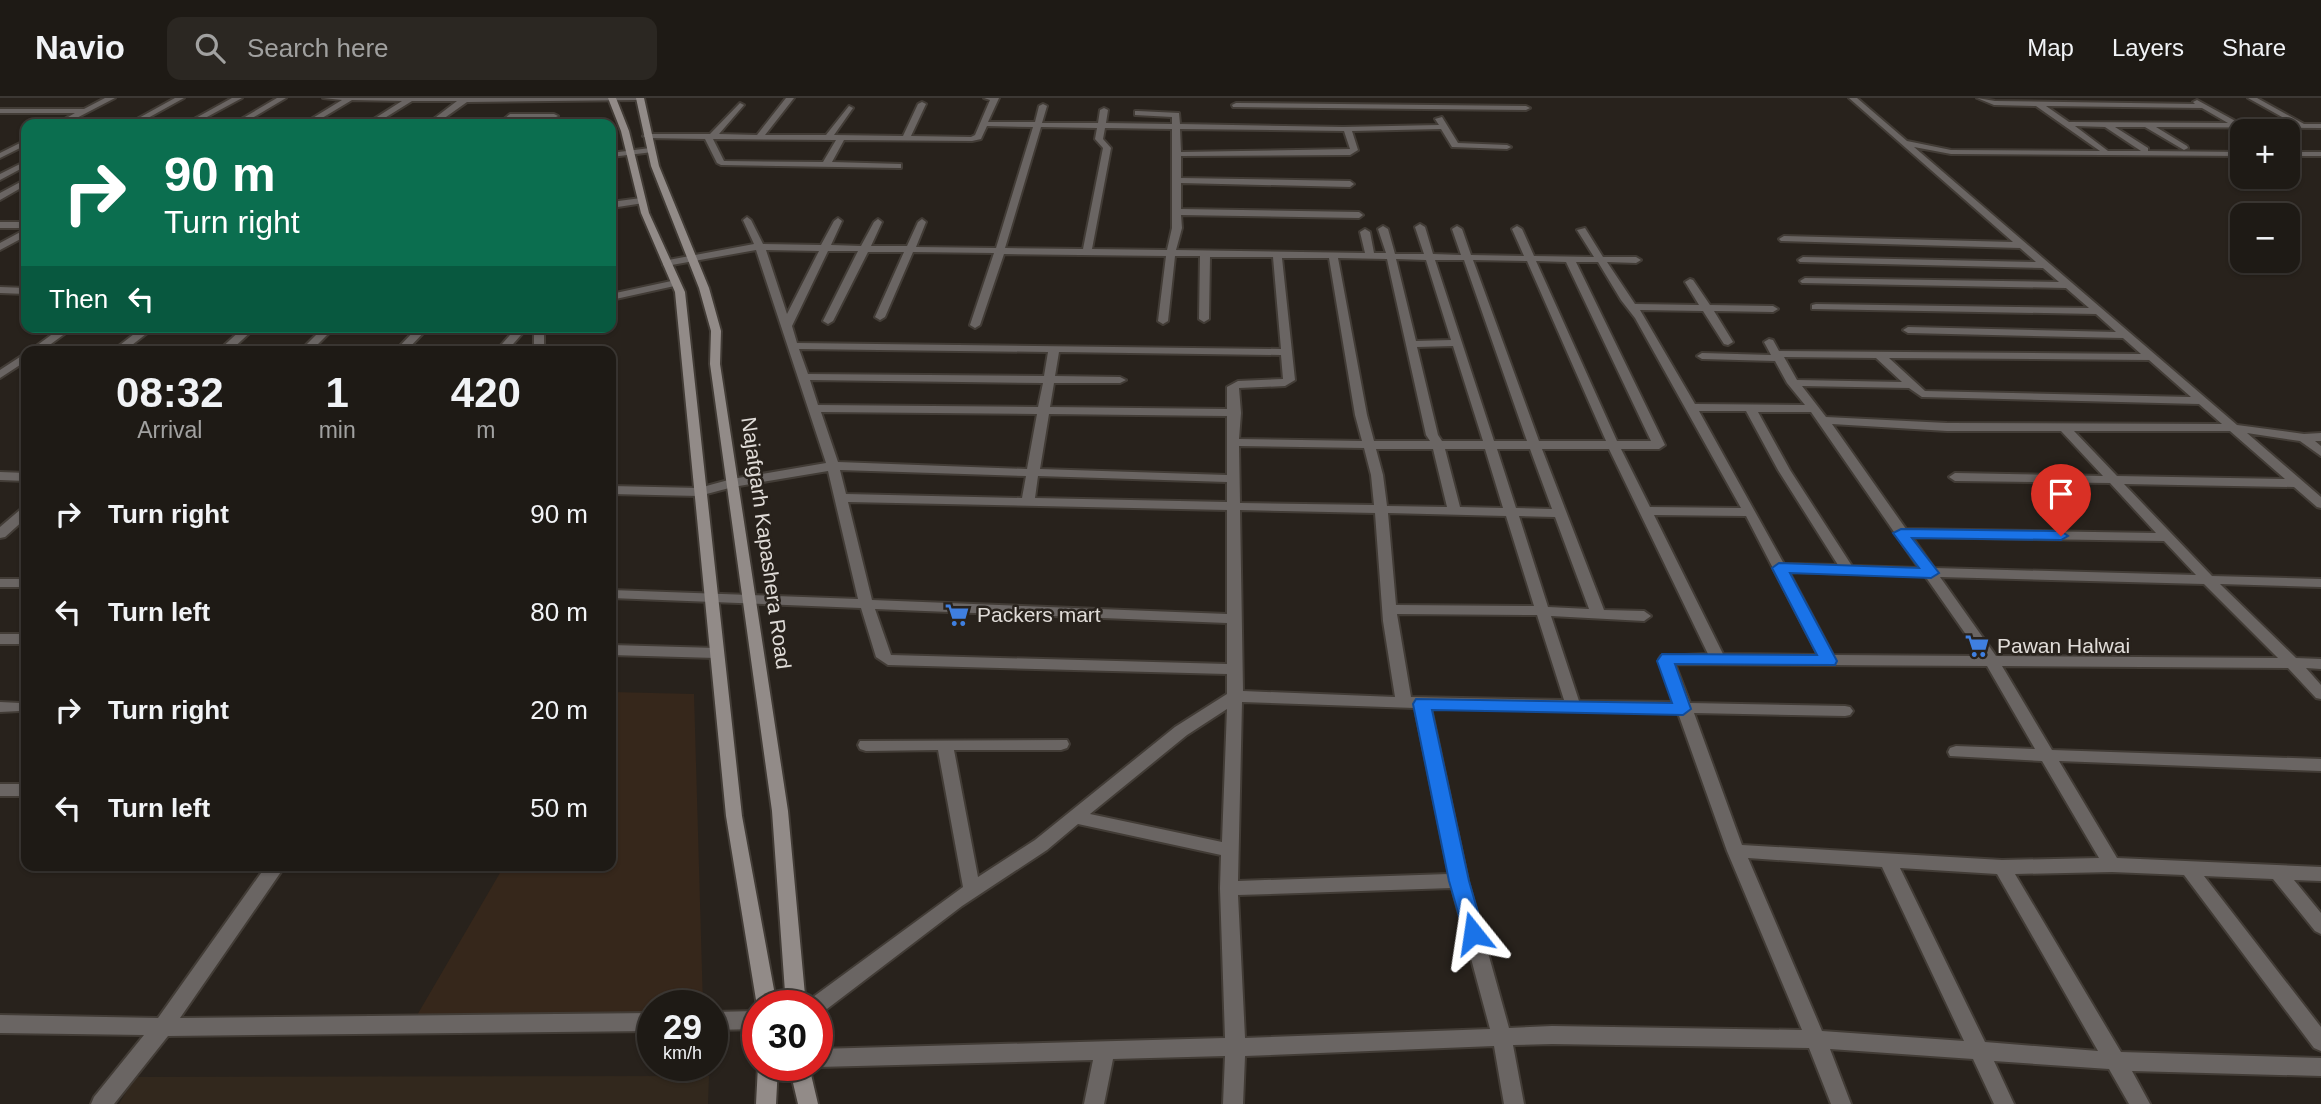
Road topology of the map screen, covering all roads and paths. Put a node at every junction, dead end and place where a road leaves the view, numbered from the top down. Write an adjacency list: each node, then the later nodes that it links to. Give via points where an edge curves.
1 (111, 98): 32 (street)
2 (180, 98): 36 (street)
3 (238, 98): 37 (street)
4 (282, 98): 38 (street)
5 (327, 98): 6 (street)
6 (350, 98): 16 (street); 39 (street)
7 (639, 98): 17 (street); 61 (main road, Najafgarh Kapashera Road)
8 (790, 98): 64 (street)
9 (988, 98): 47 (street, via 995,98)
10 (1341, 98): 28 (street)
11 (1853, 98): 68 (street)
12 (1981, 98): 22 (street, via 1994,103)
13 (2032, 98): 22 (street)
14 (2189, 98): 26 (street)
15 (2252, 98): 55 (street)
16 (411, 99): 18 (street); 40 (street)
17 (612, 99): 19 (street); 77 (main road)
18 (464, 100): 19 (street); 41 (street)
19 (552, 100): 44 (street)
20 (1434, 103): 28 (street); 29 (street); 59 (street)
21 (922, 104): 67 (street)
22 (2039, 104): 26 (street); 48 (street)
23 (740, 105): 63 (street)
24 (1236, 105): 28 (street)
25 (1043, 106): 51 (street)
26 (2204, 106): 45 (street)
27 (849, 107): 65 (street)
28 (1358, 107): 34 (street)
29 (1526, 108)
30 (1104, 110): 57 (street)
31 (0, 111): 32 (street)
32 (86, 111): 35 (street)
33 (1138, 113): 58 (street, via 1175,114)
34 (1371, 114)
35 (70, 119)
36 (141, 119)
37 (198, 119)
38 (246, 119)
39 (315, 119)
40 (378, 119)
41 (438, 119)
42 (509, 119): 43 (street)
43 (544, 119)
44 (554, 119)
45 (2230, 119)
46 (1383, 120): 52 (street)
47 (984, 124): 51 (street); 67 (street, via 976,139)
48 (2066, 124): 49 (street); 74 (street)
49 (2106, 124): 50 (street); 72 (street)
50 (2146, 124): 53 (street); 71 (street)
51 (1037, 125): 57 (street); 115 (street)
52 (1401, 126): 59 (street); 60 (street)
53 (2230, 126)
54 (2300, 126): 55 (street)
55 (2304, 126): 56 (street); 62 (street)
56 (2321, 126)
57 (1102, 127): 58 (street); 116 (street, via 1099,140 1107,148)
58 (1175, 127): 60 (street); 79 (street)
59 (1443, 127): 70 (street, via 1457,146)
60 (1347, 129): 79 (street, via 1354,150 1350,153)
61 (647, 135): 63 (street); 73 (main road, Najafgarh Kapashera Road)
62 (2321, 135)
63 (711, 136): 64 (street); 83 (street, via 721,163)
64 (760, 136): 65 (street)
65 (829, 137): 66 (street)
66 (842, 137): 67 (street); 83 (street)
67 (906, 138)
68 (1903, 141): 80 (street, via 1951,152); 109 (street)
69 (21, 144): 76 (street)
70 (1507, 147)
71 (2184, 148)
72 (2145, 149)
73 (650, 150): 77 (street); 125 (main road, Najafgarh Kapashera Road)
74 (2104, 150)
75 (21, 152): 76 (street)
76 (3, 153)
77 (628, 153): 78 (street); 91 (main road)
78 (616, 154)
79 (1177, 154): 87 (street)
80 (2230, 154)
81 (2300, 154): 82 (street)
82 (2321, 154)
83 (826, 165): 85 (street)
84 (21, 166): 86 (street)
85 (898, 166)
86 (0, 177)
87 (1177, 180): 88 (street); 93 (street)
88 (1350, 184)
89 (21, 185): 90 (street)
90 (0, 197)
91 (642, 201): 92 (street); 131 (main road)
92 (616, 204)
93 (1176, 212): 94 (street); 117 (street)
94 (1359, 215)
95 (747, 220): 111 (street)
96 (838, 221): 112 (street)
97 (878, 222): 113 (street)
98 (922, 222): 114 (street)
99 (0, 225): 100 (street)
100 (21, 225)
101 (1420, 227): 123 (street)
102 (1382, 229): 122 (street)
103 (1457, 229): 124 (street)
104 (1517, 229): 126 (street)
105 (1582, 230): 128 (street)
106 (1365, 232): 121 (street)
107 (21, 235): 110 (street)
108 (1784, 239): 109 (street)
109 (2022, 245): 132 (street)
110 (0, 247)
111 (760, 247): 112 (street); 125 (street); 151 (street)
112 (823, 247): 113 (street); 151 (street)
113 (863, 248): 114 (street); 148 (street)
114 (909, 249): 115 (street); 146 (street)
115 (999, 250): 116 (street); 150 (street)
116 (1087, 251): 117 (street)
117 (1171, 252): 118 (street); 149 (street)
118 (1205, 253): 119 (street); 147 (street)
119 (1277, 254): 120 (street); 172 (street)
120 (1334, 255): 121 (street); 199 (street, via 1361,415)
121 (1370, 255): 122 (street)
122 (1391, 256): 123 (street); 163 (street)
123 (1429, 257): 124 (street); 162 (street)
124 (1469, 257): 126 (street); 200 (street)
125 (691, 258): 131 (street); 137 (main road, Najafgarh Kapashera Road)
126 (1530, 258): 127 (street); 201 (street)
127 (1569, 258): 128 (street); 201 (street, via 1659,444)
128 (1601, 259): 129 (street); 141 (street)
129 (1636, 260)
130 (1803, 260): 132 (street)
131 (666, 262): 136 (main road)
132 (2045, 265): 135 (street)
133 (1805, 281): 135 (street)
134 (1690, 282): 142 (street)
135 (2069, 285): 145 (street)
136 (678, 288): 137 (main road); 140 (street); 213 (main road)
137 (704, 288): 210 (main road, Najafgarh Kapashera Road, via 716,331 715,364)
138 (0, 290): 139 (street)
139 (21, 291)
140 (616, 297)
141 (1634, 307): 142 (street); 185 (street)
142 (1705, 307): 144 (street); 160 (street)
143 (1816, 307): 145 (street)
144 (1773, 309)
145 (2099, 311): 159 (street)
146 (880, 317)
147 (1204, 319)
148 (828, 321)
149 (1163, 321)
150 (975, 325)
151 (786, 327): 170 (street)
152 (1908, 330): 159 (street)
153 (60, 333): 164 (street)
154 (142, 333): 165 (street)
155 (244, 333): 166 (street)
156 (324, 333): 167 (street)
157 (418, 333): 168 (street)
158 (517, 333): 169 (street)
159 (2126, 335): 176 (street)
160 (1728, 342)
161 (1769, 342): 175 (street)
162 (1457, 343): 163 (street); 198 (street)
163 (1412, 344): 197 (street, via 1432,435)
164 (42, 346)
165 (124, 346)
166 (229, 346)
167 (310, 346)
168 (405, 346)
169 (506, 346)
170 (792, 346): 171 (street); 179 (street)
171 (1054, 348): 172 (street); 180 (street)
172 (1286, 352): 190 (street, via 1287,382 1235,384)
173 (1878, 354): 175 (street); 176 (street); 183 (street)
174 (1702, 356): 175 (street)
175 (1777, 356): 182 (street)
176 (2152, 357): 184 (street)
177 (21, 360): 178 (street)
178 (0, 375)
179 (802, 377): 180 (street); 186 (street)
180 (1049, 379): 181 (street); 189 (street)
181 (1120, 380)
182 (1793, 383): 183 (street); 188 (street)
183 (1911, 385): 184 (street, via 1929,394)
184 (2202, 401): 193 (street)
185 (1690, 407): 187 (street); 221 (street)
186 (812, 408): 189 (street); 203 (street)
187 (1750, 408): 188 (street); 229 (street)
188 (1813, 409): 191 (street)
189 (1044, 411): 190 (street); 204 (street)
190 (1235, 413): 196 (street)
191 (1823, 420): 192 (street); 225 (street)
192 (2065, 428): 193 (street); 209 (street)
193 (2234, 428): 195 (street); 211 (street)
194 (2321, 437): 195 (street)
195 (2304, 438): 202 (street)
196 (1235, 442): 199 (street); 208 (street)
197 (1438, 444): 198 (street); 199 (street); 220 (street)
198 (1491, 444): 200 (street); 222 (street)
199 (1371, 445): 218 (street)
200 (1535, 446): 201 (street); 223 (street)
201 (1614, 447): 219 (street)
202 (2321, 452)
203 (833, 466): 204 (street); 210 (street); 214 (street)
204 (1033, 472): 208 (street); 215 (street)
205 (0, 476): 206 (street)
206 (21, 477)
207 (1955, 477): 209 (street)
208 (1235, 479): 217 (street)
209 (2113, 479): 211 (street); 227 (street)
210 (732, 483): 213 (street); 237 (main road, Najafgarh Kapashera Road)
211 (2297, 483): 216 (street)
212 (616, 490): 213 (street)
213 (699, 492): 236 (main road)
214 (840, 498): 215 (street); 238 (street)
215 (1028, 501): 217 (street)
216 (2321, 504)
217 (1235, 508): 218 (street); 243 (street)
218 (1381, 510): 220 (street); 239 (street)
219 (1647, 511): 221 (street); 248 (street)
220 (1455, 512): 222 (street)
221 (1750, 512): 228 (street)
222 (1509, 513): 223 (street); 240 (street)
223 (1560, 513): 241 (street)
224 (21, 516): 226 (street)
225 (1901, 533): 227 (street); 230 (street)
226 (0, 534)
227 (2167, 537): 231 (street)
228 (1779, 568): 229 (street); 250 (street)
229 (1848, 570): 230 (street)
230 (1931, 573): 231 (street); 249 (street)
231 (2207, 579): 234 (street); 251 (street)
232 (0, 583): 233 (street)
233 (21, 583)
234 (2321, 583)
235 (616, 594): 236 (street)
236 (709, 598): 237 (street); 247 (main road)
237 (748, 600): 238 (street); 283 (main road, Najafgarh Kapashera Road, via 780,811)
238 (866, 603): 243 (street); 253 (street, via 883,657 888,660)
239 (1389, 609): 240 (street); 256 (street)
240 (1542, 611): 241 (street); 257 (street)
241 (1598, 613): 242 (street)
242 (1644, 616)
243 (1235, 619): 253 (street)
244 (0, 639): 245 (street)
245 (21, 639)
246 (616, 650): 247 (street)
247 (716, 653): 282 (main road, via 734,816)
248 (1718, 660): 250 (street); 258 (street, via 1667,659)
249 (1990, 660): 250 (street); 251 (street); 264 (street)
250 (1829, 661)
251 (2292, 663): 252 (street); 254 (street)
252 (2321, 664)
253 (1235, 669): 255 (street)
254 (2321, 694)
255 (1235, 696): 256 (street); 268 (street, via 1181,731); 269 (street)
256 (1413, 703): 257 (street); 278 (street)
257 (1573, 705): 258 (street)
258 (1683, 709): 259 (street); 270 (street)
259 (1845, 711)
260 (1061, 744): 262 (street)
261 (866, 745): 262 (street)
262 (944, 745): 280 (street)
263 (1955, 752): 264 (street)
264 (2045, 756): 265 (street); 272 (street)
265 (2321, 765)
266 (0, 790): 267 (street)
267 (21, 790)
268 (1074, 817): 269 (street); 280 (street, via 1041,845)
269 (1230, 850): 279 (street)
270 (1736, 851): 271 (street); 289 (street)
271 (1887, 859): 273 (street); 293 (street)
272 (2112, 865): 273 (street); 274 (street)
273 (2002, 867): 295 (street)
274 (2189, 869): 276 (street); 290 (street)
275 (272, 871): 287 (street)
276 (2278, 873): 277 (street); 281 (street)
277 (2321, 874)
278 (1459, 881): 279 (street); 288 (street)
279 (1229, 888): 291 (street)
280 (972, 890): 284 (street)
281 (2321, 926)
282 (764, 990)
283 (795, 990)
284 (833, 993)
285 (637, 1022): 287 (street)
286 (0, 1024): 287 (street)
287 (163, 1027): 299 (street)
288 (1502, 1037): 289 (street); 291 (street); 304 (street)
289 (1816, 1038): 293 (street); 305 (street)
290 (2321, 1042)
291 (1234, 1047): 292 (street); 303 (street)
292 (1105, 1050): 294 (street); 302 (street)
293 (1979, 1050): 295 (street); 306 (street)
294 (833, 1058)
295 (2117, 1061): 296 (street); 307 (street)
296 (2321, 1067)
297 (767, 1081): 300 (main road)
298 (803, 1081): 301 (main road)
299 (101, 1104)
300 (766, 1104)
301 (808, 1104)
302 (1094, 1104)
303 (1233, 1104)
304 (1514, 1104)
305 (1841, 1104)
306 (2004, 1104)
307 (2140, 1104)

